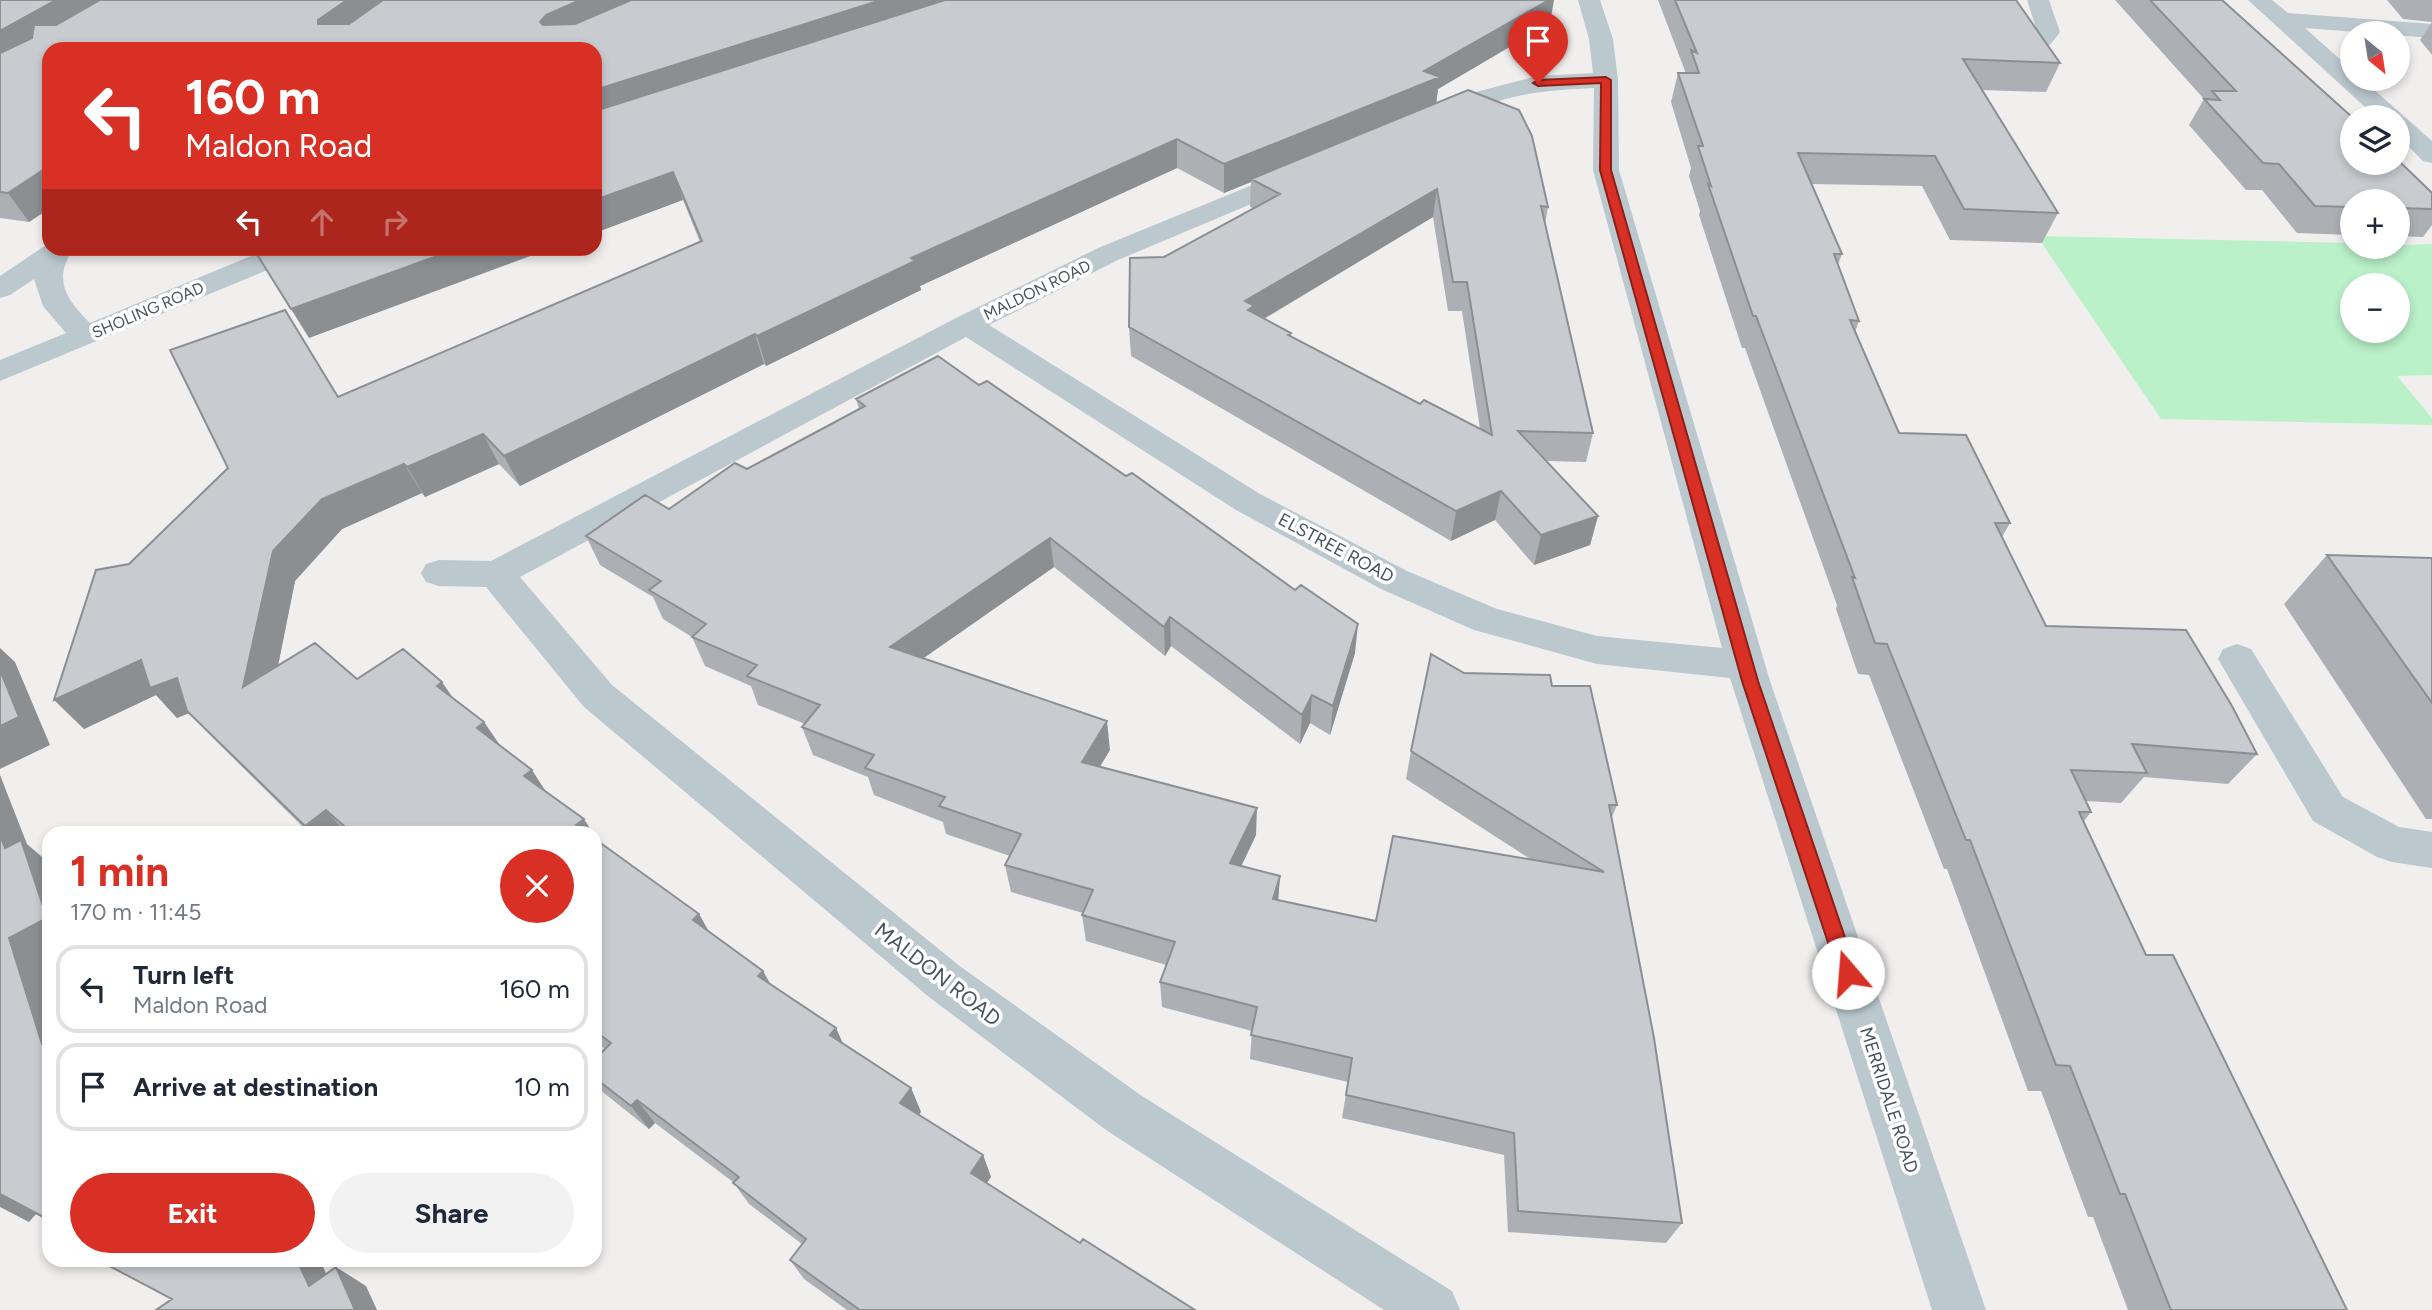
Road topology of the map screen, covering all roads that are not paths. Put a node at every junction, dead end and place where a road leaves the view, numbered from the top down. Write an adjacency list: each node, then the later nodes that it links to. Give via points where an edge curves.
1 (1589, 0): 8 (street, MERRIDALE ROAD, via 1601,39)
2 (2038, 0): 7 (street, via 2049,32)
3 (2259, 0): 5 (street)
4 (2312, 11): 5 (street); 6 (street)
5 (2285, 20): 9 (street)
6 (2432, 31)
7 (2040, 43)
8 (1606, 80): 10 (street, via 1538,83 1480,98); 24 (street, MERRIDALE ROAD, via 1606,170)
9 (2378, 105)
10 (1403, 130)
11 (2410, 134): 12 (street)
12 (2432, 155)
13 (1326, 163): 18 (street, MALDON ROAD, via 1108,254)
14 (50, 256): 17 (street)
15 (55, 256): 19 (street, via 47,277 51,298)
16 (277, 256): 19 (street, SHOLING ROAD)
17 (0, 289)
18 (967, 324): 22 (street, MALDON ROAD); 24 (street, ELSTREE ROAD, via 1248,502 1394,579 1488,620 1597,650)
19 (86, 336): 20 (street, SHOLING ROAD)
20 (0, 370)
21 (439, 573): 22 (street, MALDON ROAD)
22 (496, 574): 26 (street, MALDON ROAD, via 598,696 945,982 1124,1114)
23 (2237, 659): 25 (street, via 2328,809 2392,844)
24 (1746, 665): 27 (street, MERRIDALE ROAD)
25 (2432, 850)
26 (1433, 1310)
27 (1959, 1310)

